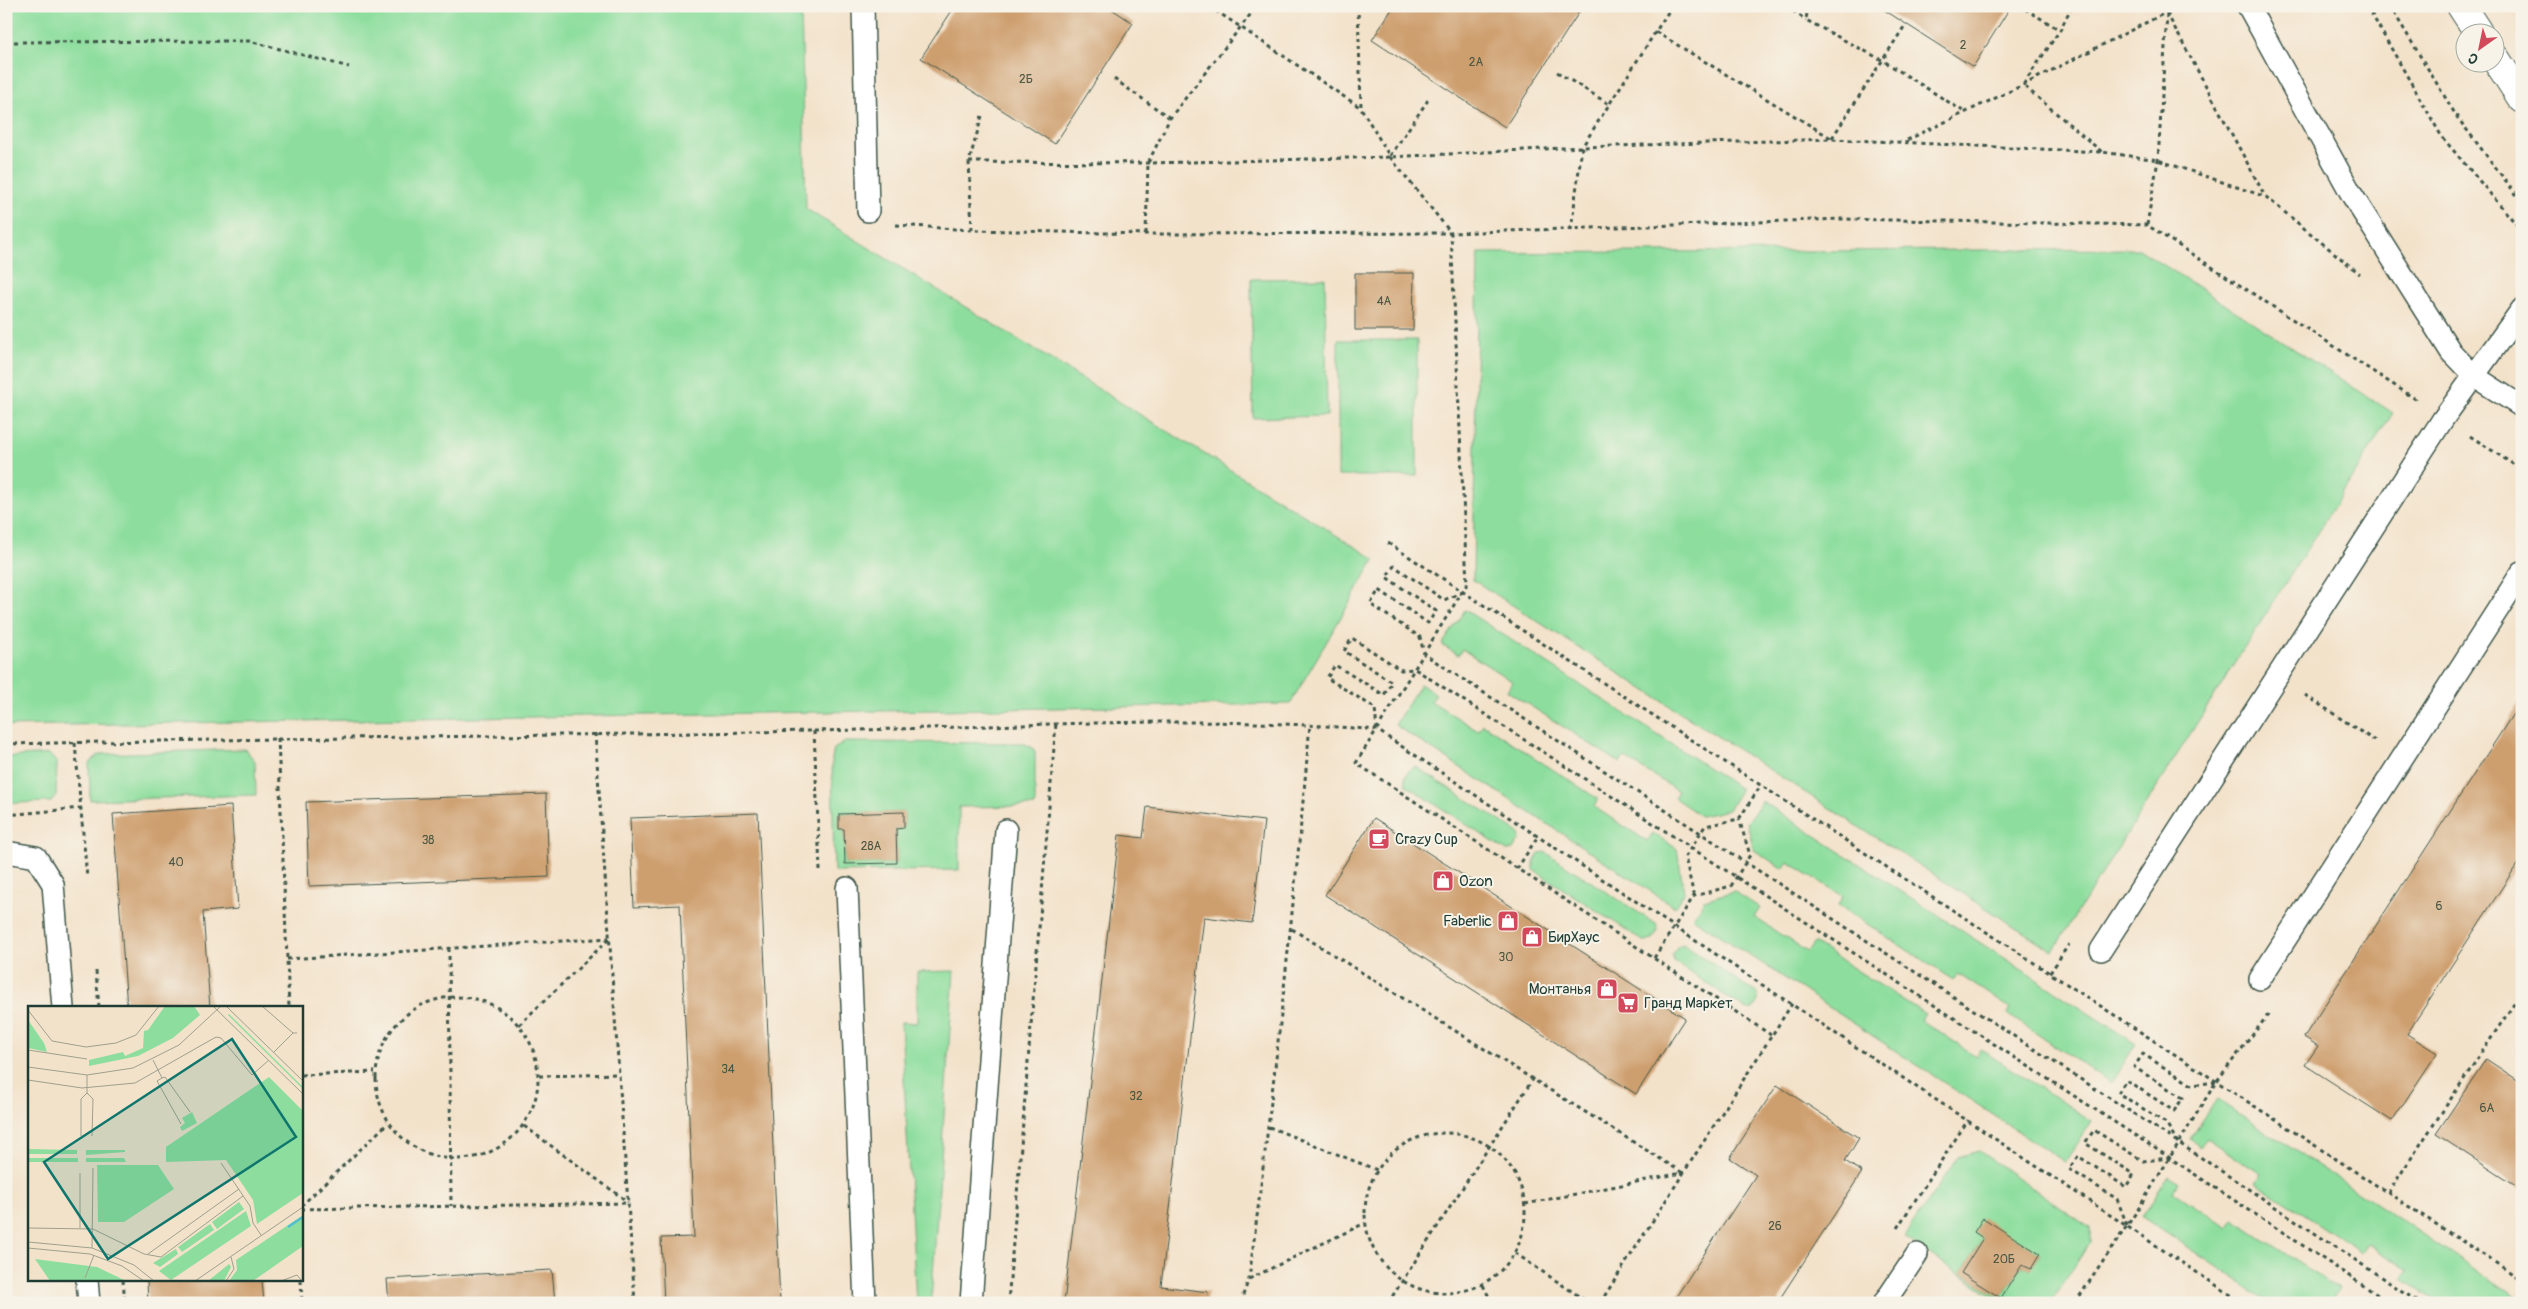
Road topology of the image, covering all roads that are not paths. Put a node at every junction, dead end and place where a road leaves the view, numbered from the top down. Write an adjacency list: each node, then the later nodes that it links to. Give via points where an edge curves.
1 (863, 6): 7 (lane)
2 (2248, 6): 9 (lane, via 2352,195 2451,352)
3 (2461, 6): 4 (street)
4 (2471, 22)
5 (2505, 72): 6 (street)
6 (2522, 98)
7 (868, 211)
8 (2522, 309): 9 (lane)
9 (2474, 376): 10 (lane); 15 (lane, via 2443,419)
10 (2522, 407)
11 (2522, 572): 16 (lane)
12 (1006, 830): 22 (lane)
13 (6, 852): 17 (lane, via 36,857 53,884)
14 (848, 888): 21 (lane)
15 (2101, 950)
16 (2260, 979)
17 (63, 1006)
18 (1916, 1254): 23 (lane)
19 (87, 1282): 20 (lane)
20 (89, 1303)
21 (864, 1303)
22 (971, 1303)
23 (1884, 1303)

